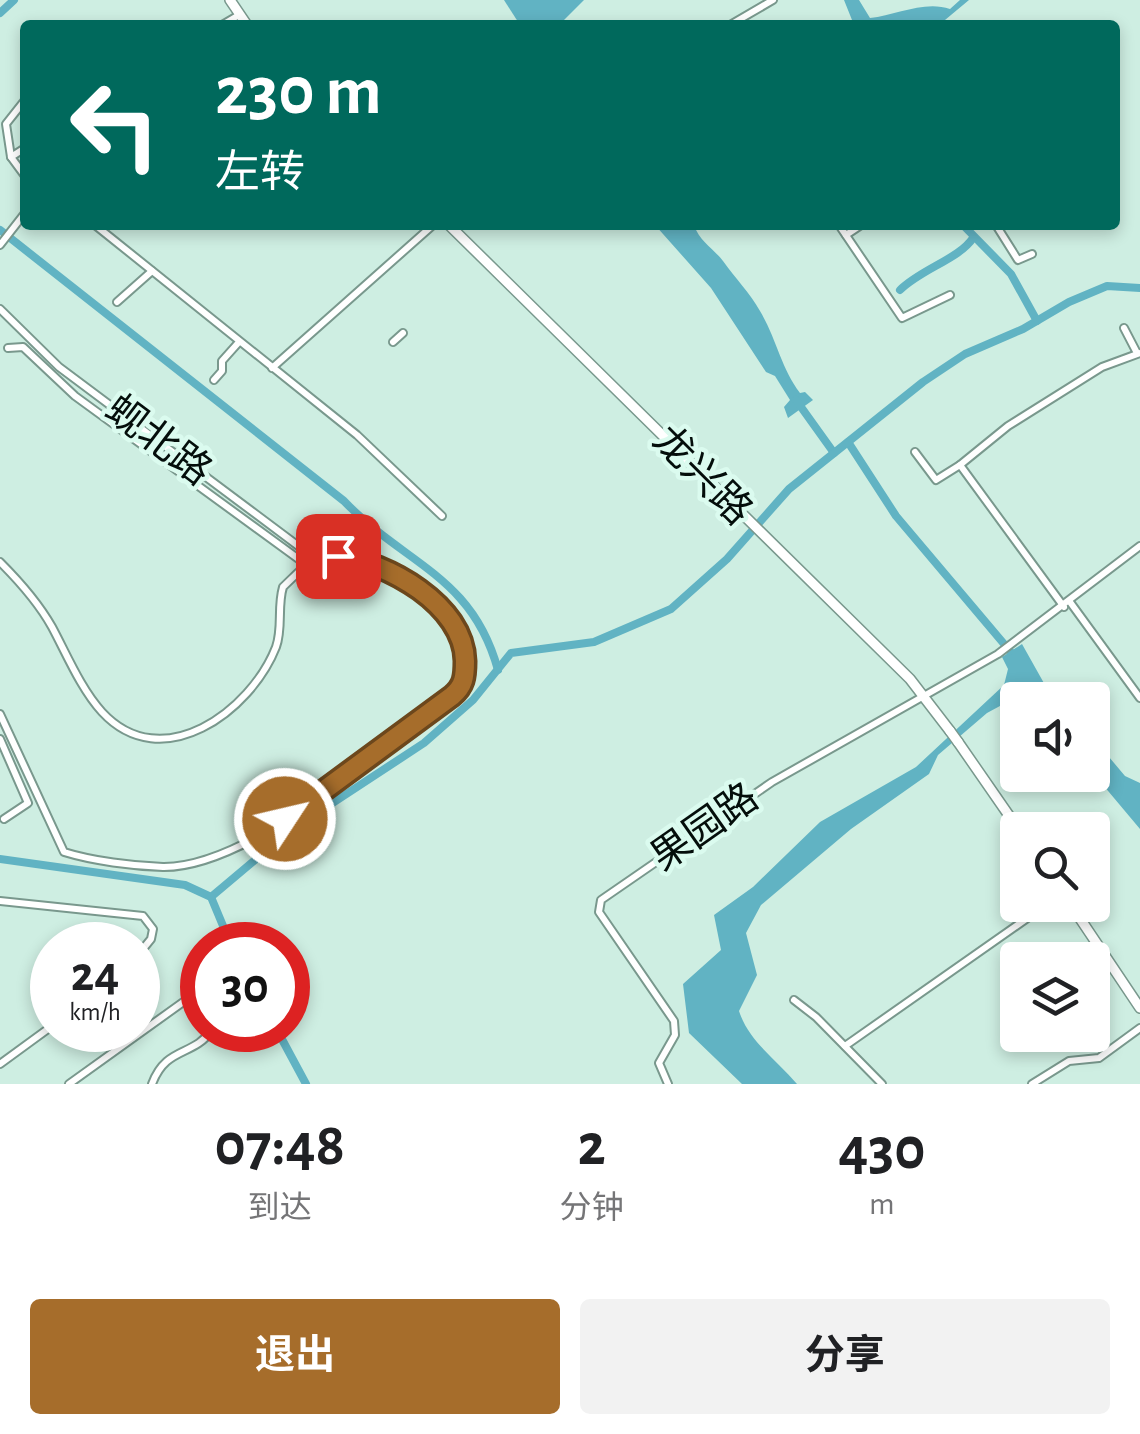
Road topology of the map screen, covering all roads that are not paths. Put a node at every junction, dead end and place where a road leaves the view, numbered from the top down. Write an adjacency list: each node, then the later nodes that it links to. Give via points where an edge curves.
1 (230, 0): 3 (street)
2 (773, 0): 6 (street)
3 (239, 14): 4 (street); 5 (street)
4 (230, 20)
5 (244, 20)
6 (739, 20)
7 (20, 106): 9 (street, via 6,124)
8 (20, 151): 9 (street)
9 (11, 157): 10 (street)
10 (20, 169)
11 (20, 220): 19 (street)
12 (101, 230): 21 (street)
13 (427, 230): 31 (street)
14 (454, 230): 41 (street, 龙兴路)
15 (842, 230): 18 (street)
16 (854, 230): 18 (street)
17 (996, 230): 20 (street, via 1018,260)
18 (846, 235): 22 (street, via 902,318)
19 (0, 244)
20 (1032, 254)
21 (152, 271): 23 (street); 27 (street)
22 (950, 295)
23 (117, 302)
24 (0, 309): 36 (street, 蚬北路, via 59,367 301,548)
25 (1124, 328): 30 (street)
26 (403, 333): 28 (street)
27 (239, 342): 31 (street); 32 (street)
28 (393, 342)
29 (8, 348): 39 (street, via 23,348 83,402)
30 (1139, 353): 34 (street, via 1102,367 1030,412)
31 (272, 368): 35 (street, via 357,435)
32 (214, 380)
33 (915, 452): 34 (street, via 936,480)
34 (960, 465): 40 (street)
35 (442, 516)
36 (323, 529)
37 (1140, 546): 40 (street, 果园路)
38 (0, 562): 39 (street, via 34,600 101,711 130,731 171,740 214,721 253,686 277,644 282,587)
39 (304, 563): 43 (street, via 323,556 359,559 428,598 460,637 464,679 452,696 364,764 250,842 164,867 64,852)
40 (1067, 604): 41 (street, 果园路, via 998,654); 42 (street)
41 (923, 694): 45 (street, 龙兴路); 63 (street, 果园路, via 755,793 602,900 600,912 674,1021 675,1036 659,1063)
42 (1140, 698)
43 (0, 714)
44 (0, 740): 46 (street, via 28,803)
45 (1007, 812)
46 (4, 818)
47 (0, 901): 48 (street, via 144,916)
48 (148, 922)
49 (1022, 922): 58 (street)
50 (1082, 922): 52 (street)
51 (1140, 984): 52 (street)
52 (1129, 992): 55 (street)
53 (794, 1000): 58 (street)
54 (180, 1004): 61 (street)
55 (1140, 1008)
56 (1140, 1028): 65 (street, via 1099,1058 1069,1061)
57 (30, 1042): 60 (street)
58 (844, 1046): 64 (street)
59 (183, 1052): 62 (street, via 164,1062)
60 (0, 1064)
61 (69, 1084)
62 (152, 1084)
63 (668, 1084)
64 (882, 1084)
65 (1032, 1084)

